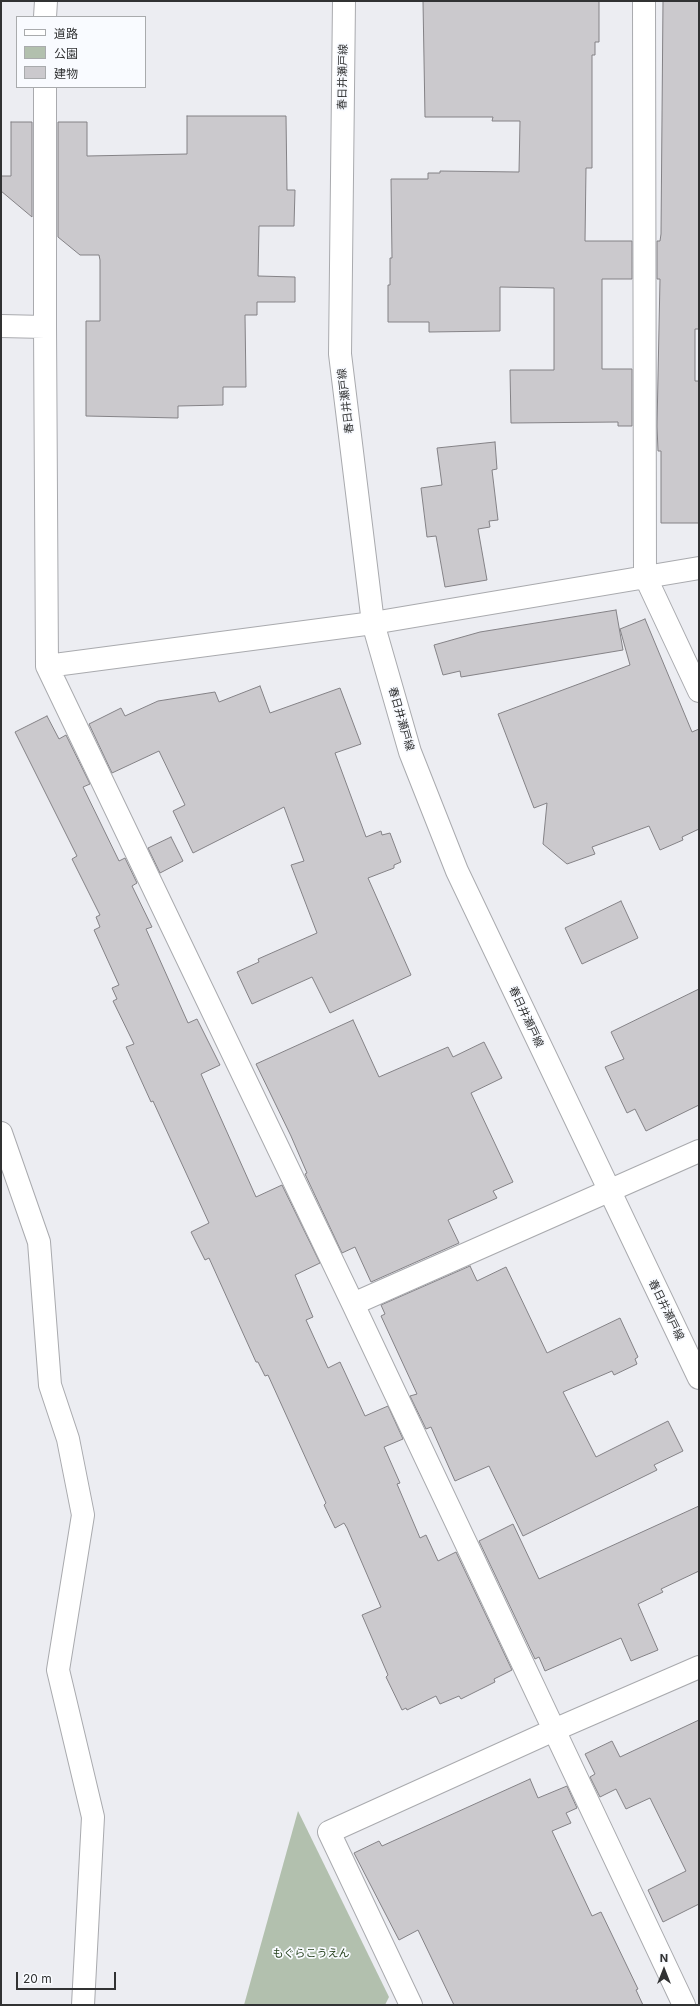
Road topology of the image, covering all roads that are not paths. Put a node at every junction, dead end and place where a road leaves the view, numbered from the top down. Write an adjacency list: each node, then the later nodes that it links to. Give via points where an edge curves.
1 (46, 1): 4 (street)
2 (344, 1): 10 (street, 春日井瀬戸線, via 340,354)
3 (644, 1): 9 (street)
4 (46, 16)
5 (45, 88): 7 (street)
6 (1, 326): 7 (street)
7 (45, 327): 11 (street)
8 (699, 568): 9 (street)
9 (645, 576): 10 (street); 12 (street)
10 (373, 624): 11 (street); 15 (street, 春日井瀬戸線, via 410,752 457,871)
11 (48, 666): 16 (street)
12 (699, 691)
13 (1, 1133): 20 (street, via 39,1242 50,1385 68,1439 83,1515 58,1670 93,1817)
14 (699, 1151): 15 (street)
15 (609, 1191): 16 (street); 17 (street, 春日井瀬戸線)
16 (353, 1304): 19 (street)
17 (699, 1378)
18 (699, 1667): 19 (street)
19 (554, 1730): 21 (street, via 329,1832); 22 (street)
20 (83, 2005)
21 (411, 2005)
22 (684, 2005)

